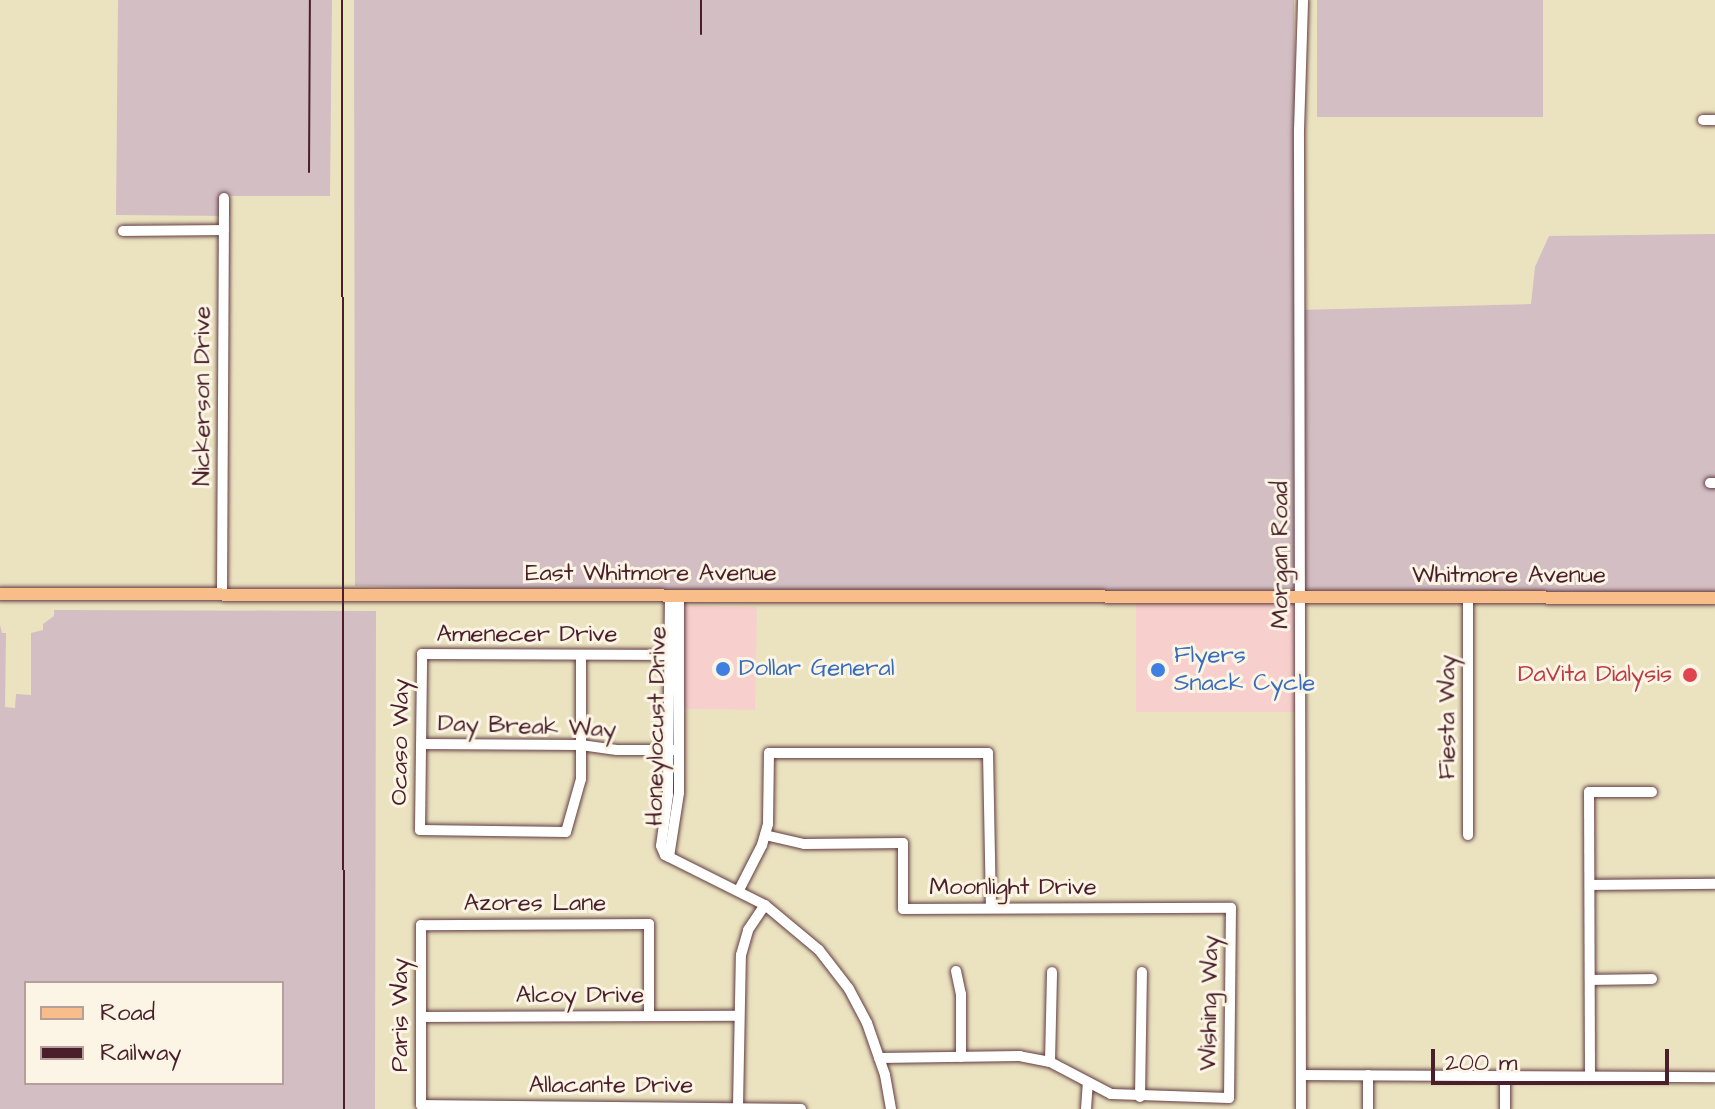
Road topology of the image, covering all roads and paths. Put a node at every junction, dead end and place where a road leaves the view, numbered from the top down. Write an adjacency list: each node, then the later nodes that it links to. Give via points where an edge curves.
1 (1303, 0): 10 (street, Morgan Road)
2 (1703, 120): 3 (street)
3 (1715, 120)
4 (224, 198): 5 (street, Nickerson Drive)
5 (224, 230): 6 (street); 8 (street, Nickerson Drive)
6 (123, 231)
7 (0, 594): 8 (main road, East Whitmore Avenue)
8 (222, 594): 9 (main road, East Whitmore Avenue)
9 (675, 596): 10 (main road, East Whitmore Avenue); 15 (street, Honeylocust Drive)
10 (1302, 598): 11 (main road, Whitmore Avenue); 40 (street, Morgan Road)
11 (1468, 598): 12 (main road, Whitmore Avenue); 21 (street, Fiesta Way)
12 (1715, 598)
13 (422, 654): 14 (street, Amenecer Drive); 16 (street, Ocaso Way)
14 (581, 655): 15 (street, Amenecer Drive); 17 (street)
15 (674, 655): 18 (street, Honeylocust Drive)
16 (421, 744): 17 (street, Day Break Way); 17 (street, Ocaso Way, via 420,830 566,832 581,779)
17 (581, 745): 18 (street, Day Break Way)
18 (674, 750): 24 (street, Honeylocust Drive, via 661,846 667,856)
19 (1652, 792): 23 (street, via 1589,792)
20 (765, 835): 24 (street); 26 (street, Moonlight Drive, via 804,844 903,843 903,909); 26 (street, via 769,753 988,753)
21 (1468, 835)
22 (1715, 884): 23 (street)
23 (1590, 885): 33 (street)
24 (739, 890): 25 (street)
25 (765, 905): 35 (street, via 743,945); 38 (street, via 802,933 835,969 861,1010)
26 (991, 908): 27 (street, Moonlight Drive)
27 (1231, 908): 46 (street, Wishing Way, via 1229,1098)
28 (421, 925): 34 (street, Azores Lane, via 649,924); 36 (street, Paris Way)
29 (956, 971): 37 (street)
30 (1052, 972): 39 (street)
31 (1142, 972): 46 (street)
32 (1652, 979): 33 (street)
33 (1590, 980): 43 (street)
34 (649, 1016): 35 (street, Alcoy Drive); 36 (street, Alcoy Drive)
35 (739, 1016): 48 (street)
36 (421, 1017): 47 (street, Paris Way)
37 (961, 1057): 38 (street); 39 (street, via 1020,1056)
38 (879, 1058): 51 (street)
39 (1050, 1062): 45 (street)
40 (1301, 1075): 41 (street); 53 (street, Morgan Road)
41 (1368, 1075): 42 (street); 54 (street)
42 (1505, 1076): 43 (street); 55 (street)
43 (1590, 1077): 44 (street)
44 (1715, 1077)
45 (1088, 1083): 46 (street, via 1111,1094); 52 (street)
46 (1140, 1097)
47 (421, 1105): 49 (street, Allacante Drive)
48 (738, 1106): 49 (street, Allacante Drive); 50 (street, Allacante Drive)
49 (618, 1108)
50 (801, 1108)
51 (891, 1109)
52 (1086, 1109)
53 (1301, 1109)
54 (1368, 1109)
55 (1505, 1109)

